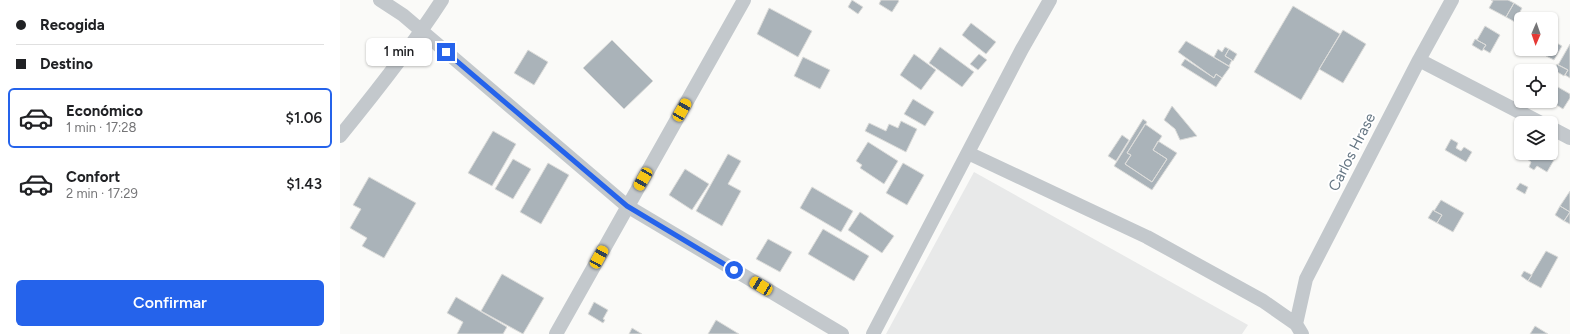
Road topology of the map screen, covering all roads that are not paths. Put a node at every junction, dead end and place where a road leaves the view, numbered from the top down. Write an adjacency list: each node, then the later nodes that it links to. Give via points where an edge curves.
1 (380, 0): 6 (street)
2 (442, 0): 6 (street)
3 (744, 0): 13 (street)
4 (1050, 0): 12 (street)
5 (1452, 0): 7 (street, Carlos Hrase)
6 (422, 31): 10 (street); 13 (street)
7 (1418, 60): 8 (street); 14 (street, Carlos Hrase, via 1306,279)
8 (1527, 116)
9 (1558, 132): 11 (street)
10 (340, 136)
11 (1570, 138)
12 (968, 153): 14 (street, via 1147,237 1263,301); 17 (street)
13 (627, 206): 15 (street); 16 (street)
14 (1299, 329)
15 (556, 334)
16 (842, 334)
17 (874, 334)

